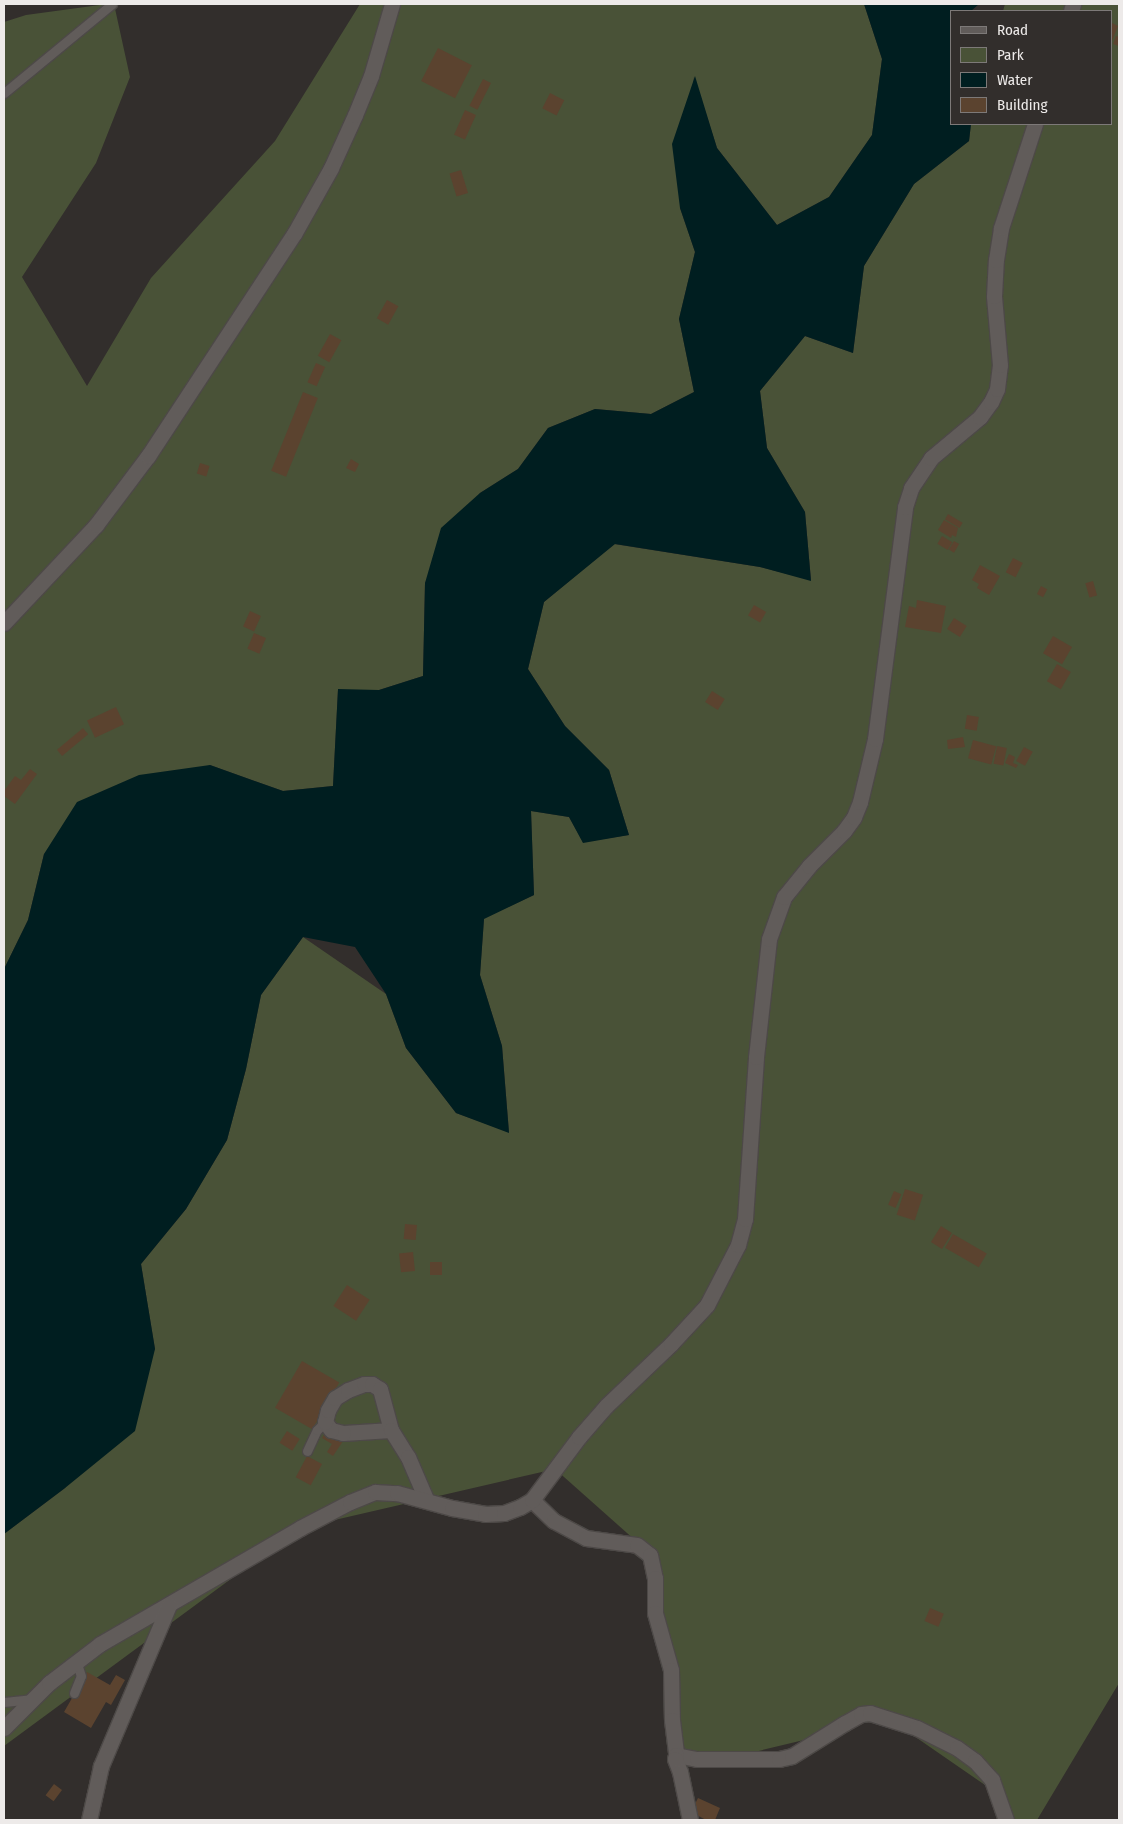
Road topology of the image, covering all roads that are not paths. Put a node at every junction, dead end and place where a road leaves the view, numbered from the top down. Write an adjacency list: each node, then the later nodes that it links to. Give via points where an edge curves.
1 (112, 4): 3 (lane)
2 (388, 6): 5 (street, via 371,76 355,115 331,168 294,234 136,471 96,524)
3 (4, 93)
4 (1035, 125): 10 (street, via 1001,228 996,260 994,296 1000,365 996,389 980,417 932,458 911,488 905,507 876,729 862,795 854,817 844,831 784,897 769,939 756,1057 746,1219 738,1245 707,1305 595,1418)
5 (4, 623)
6 (325, 1422): 7 (street, via 331,1430 343,1433); 7 (street, via 335,1398 348,1390 372,1384 380,1389); 8 (lane)
7 (391, 1430): 9 (street, via 408,1457)
8 (307, 1450)
9 (426, 1499): 10 (street, via 485,1514 504,1513); 11 (street, via 375,1492 350,1502)
10 (532, 1500): 17 (street, via 554,1521 586,1538 637,1545 650,1554 655,1613 672,1670)
11 (169, 1606): 12 (street, via 141,1618); 18 (street, via 101,1766)
12 (76, 1661): 13 (lane, via 81,1676); 14 (street)
13 (74, 1693)
14 (31, 1699): 15 (lane); 16 (street)
15 (4, 1702)
16 (4, 1728)
17 (676, 1755): 19 (street); 20 (street, via 697,1759 785,1757 802,1751 861,1714 870,1713 918,1728 975,1761 992,1780)
18 (89, 1820)
19 (690, 1820)
20 (1006, 1820)

